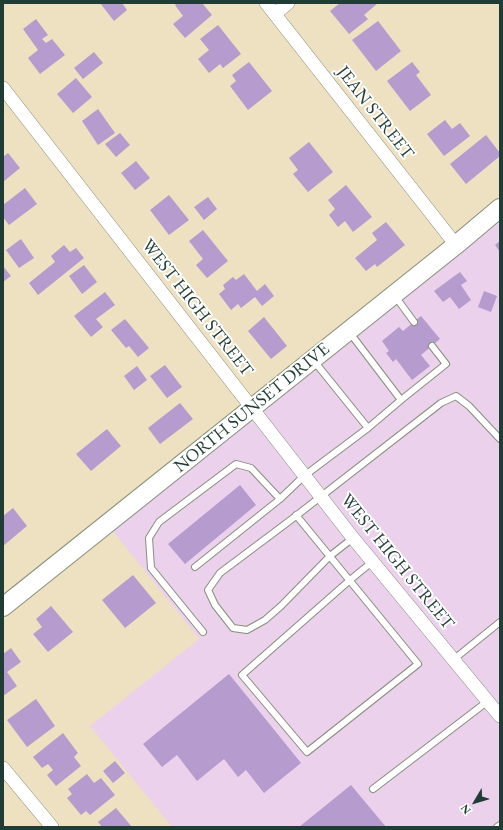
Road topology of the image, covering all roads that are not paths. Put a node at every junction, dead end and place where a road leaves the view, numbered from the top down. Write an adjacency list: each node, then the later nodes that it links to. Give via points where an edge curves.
1 (266, 3): 3 (street, JEAN STREET)
2 (288, 3): 3 (street)
3 (274, 14): 6 (street, JEAN STREET)
4 (3, 88): 13 (street, WEST HIGH STREET)
5 (500, 208): 6 (main road, NORTH SUNSET DRIVE)
6 (456, 245): 7 (main road, NORTH SUNSET DRIVE)
7 (394, 295): 8 (lane); 9 (main road, NORTH SUNSET DRIVE)
8 (414, 322)
9 (348, 331): 11 (main road, NORTH SUNSET DRIVE); 12 (lane)
10 (432, 346): 12 (lane, via 446,364)
11 (313, 359): 13 (main road, NORTH SUNSET DRIVE); 14 (lane)
12 (401, 400): 14 (lane)
13 (252, 408): 16 (street, WEST HIGH STREET); 25 (main road, NORTH SUNSET DRIVE)
14 (368, 428): 16 (lane)
15 (500, 439): 17 (lane, via 456,396 441,403)
16 (304, 476): 17 (street, WEST HIGH STREET); 18 (lane)
17 (320, 497): 19 (lane); 20 (street, WEST HIGH STREET)
18 (280, 499): 23 (lane); 27 (lane, via 251,468 236,464 159,522 149,538 151,568)
19 (296, 515): 21 (lane); 21 (lane, via 220,573 208,590 215,605 233,628 247,630 265,620)
20 (353, 538): 21 (lane); 22 (street, WEST HIGH STREET)
21 (330, 556): 24 (lane)
22 (372, 562): 24 (lane); 28 (street, WEST HIGH STREET)
23 (195, 567)
24 (350, 580): 24 (lane, via 242,675 306,752 418,664)
25 (3, 607)
26 (500, 622): 28 (lane)
27 (203, 632)
28 (453, 660): 29 (street, WEST HIGH STREET)
29 (488, 701): 30 (street, WEST HIGH STREET); 32 (lane)
30 (500, 716)
31 (3, 768): 34 (street)
32 (372, 789)
33 (500, 825): 35 (lane)
34 (52, 827)
35 (497, 827)

